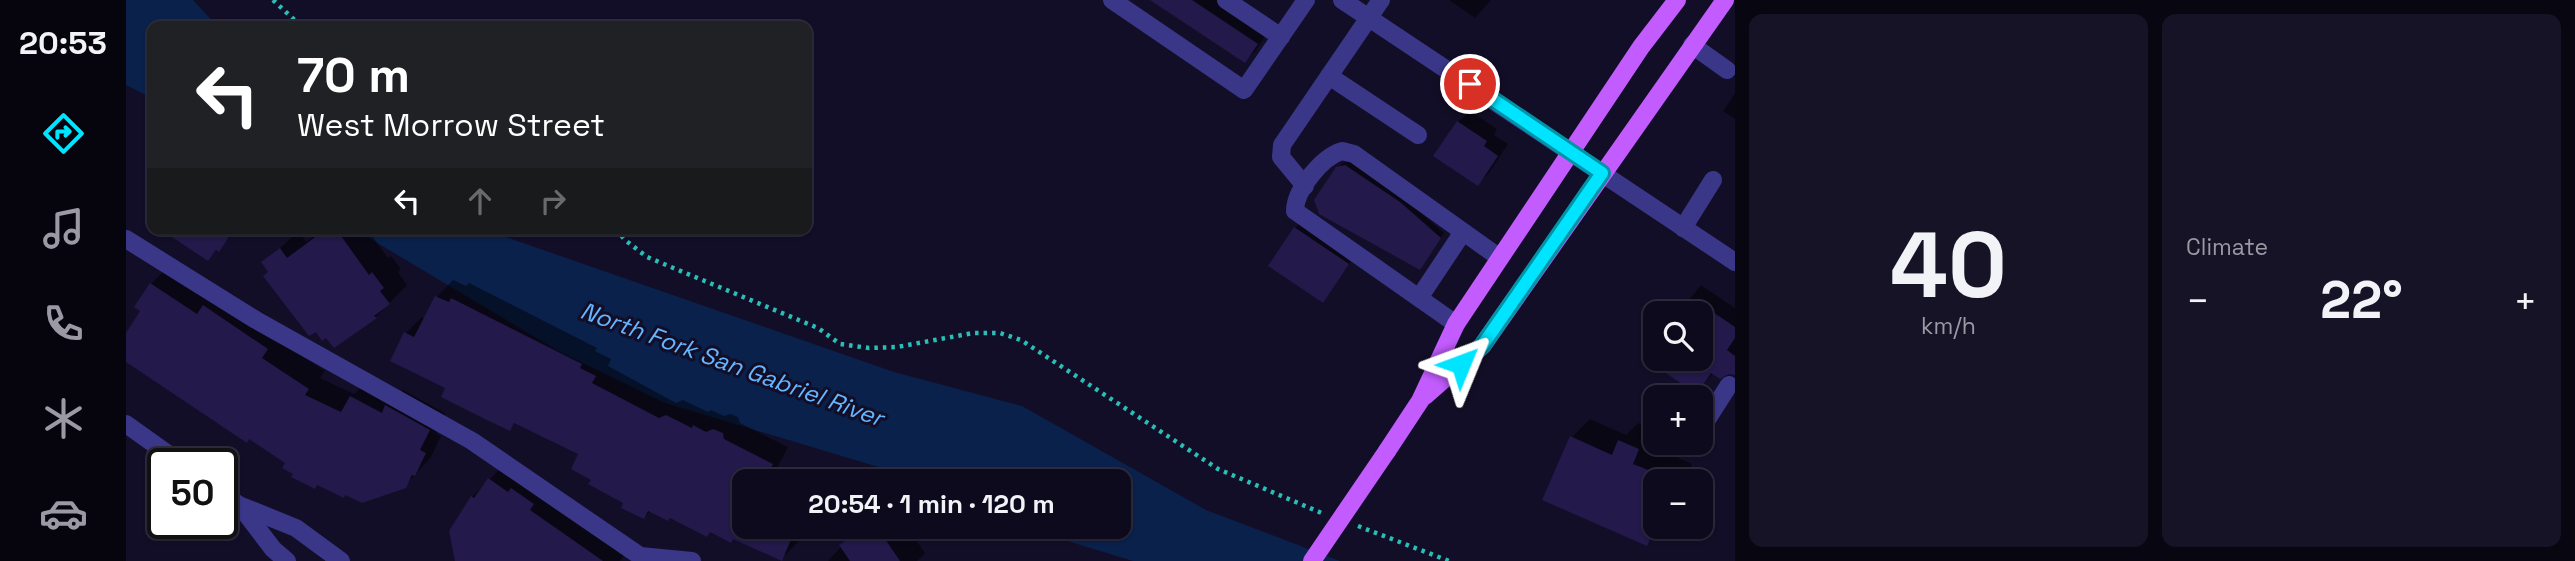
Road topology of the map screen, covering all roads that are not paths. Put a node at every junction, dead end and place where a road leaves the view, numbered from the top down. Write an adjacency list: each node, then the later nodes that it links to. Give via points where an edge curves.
1 (1112, 0): 9 (street, via 1244,90)
2 (1226, 0): 9 (street)
3 (1306, 0): 9 (street)
4 (1342, 0): 8 (street)
5 (1381, 0): 8 (street)
6 (1677, 0): 14 (main road)
7 (1725, 0): 10 (main road)
8 (1369, 18): 12 (street); 14 (street)
9 (1281, 37)
10 (1692, 46): 11 (street); 15 (main road)
11 (1727, 70)
12 (1329, 76): 13 (street); 17 (street, via 1282,145 1281,158)
13 (1418, 135)
14 (1571, 153): 15 (street); 21 (main road)
15 (1602, 173): 18 (street); 26 (main road, via 1482,346)
16 (1713, 180): 18 (street)
17 (1306, 186): 19 (street, via 1333,154 1354,154); 23 (street, via 1295,200 1295,211)
18 (1683, 228): 22 (street)
19 (1463, 232): 21 (street); 23 (street)
20 (126, 239): 33 (street, via 256,320 472,441 640,556)
21 (1500, 258): 24 (main road)
22 (1735, 262)
23 (1419, 298): 24 (street)
24 (1456, 324): 26 (main road)
25 (1729, 386): 27 (street)
26 (1420, 401): 34 (main road, bridge)
27 (1713, 411)
28 (126, 424): 29 (street)
29 (160, 448)
30 (239, 505): 31 (street); 32 (street, via 296,528)
31 (287, 561)
32 (341, 561)
33 (692, 561)
34 (1312, 561)

